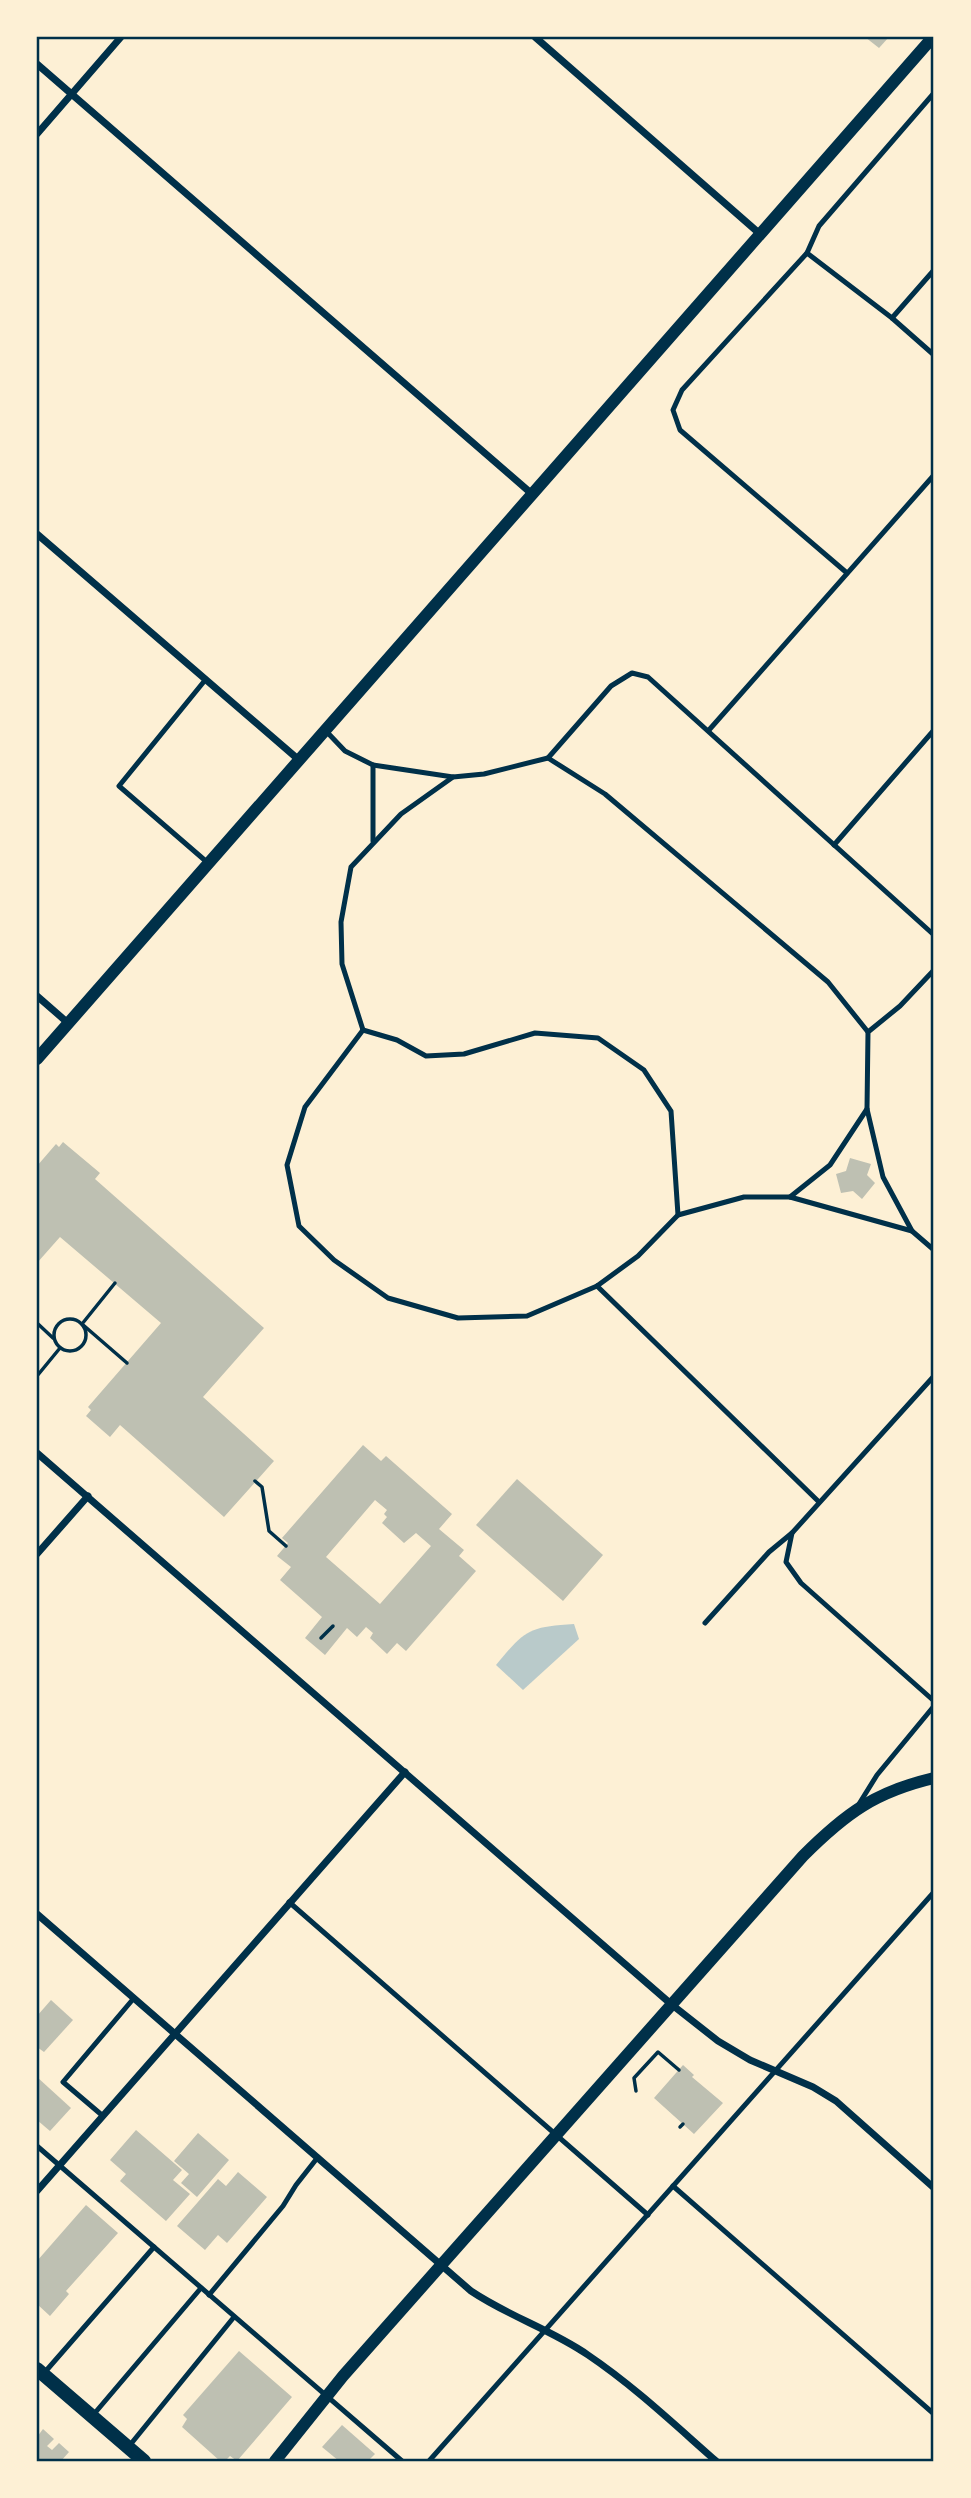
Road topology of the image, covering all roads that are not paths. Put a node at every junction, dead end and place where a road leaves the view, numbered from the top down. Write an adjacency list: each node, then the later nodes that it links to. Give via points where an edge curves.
1 (121, 37): 6 (street)
2 (535, 37): 8 (street)
3 (933, 37): 8 (street)
4 (37, 64): 6 (street)
5 (934, 93): 9 (lane, via 819,226)
6 (72, 94): 7 (street); 14 (street)
7 (37, 134)
8 (760, 234): 14 (street)
9 (807, 253): 11 (lane); 16 (lane, via 682,390 673,410 680,430)
10 (934, 270): 11 (lane)
11 (892, 318): 12 (lane)
12 (934, 355)
13 (934, 475): 16 (lane)
14 (532, 494): 18 (street)
15 (37, 534): 17 (street)
16 (847, 573): 19 (lane)
17 (206, 678): 22 (street); 27 (lane, via 119,786)
18 (325, 730): 22 (street); 23 (lane, via 345,751)
19 (709, 730): 21 (lane, via 648,677 632,673 611,686); 26 (lane)
20 (934, 730): 26 (lane)
21 (548, 758): 24 (lane); 33 (lane, via 605,794 828,982)
22 (299, 760): 27 (street)
23 (373, 765): 24 (lane); 25 (lane)
24 (453, 777): 25 (lane, via 401,814)
25 (373, 843): 32 (lane, via 351,867 341,922 342,964)
26 (834, 845): 28 (lane)
27 (208, 863): 31 (street)
28 (934, 935)
29 (934, 970): 33 (lane)
30 (37, 996): 31 (street)
31 (68, 1023): 34 (street)
32 (363, 1030): 37 (lane, via 397,1040 426,1056 464,1054 535,1033 598,1038 644,1070 671,1111); 40 (lane, via 305,1107 286,1165 299,1226 334,1260 388,1298 458,1318 527,1316)
33 (868, 1032): 35 (lane)
34 (37, 1059)
35 (867, 1109): 36 (lane, via 830,1165); 38 (lane, via 883,1177)
36 (790, 1196): 37 (lane, via 744,1197); 38 (lane)
37 (678, 1215): 40 (lane, via 638,1256)
38 (912, 1231): 39 (lane)
39 (934, 1250)
40 (597, 1286): 44 (lane)
41 (934, 1376): 44 (lane)
42 (37, 1452): 43 (street)
43 (88, 1496): 46 (street); 49 (street)
44 (818, 1501): 45 (lane)
45 (792, 1532): 47 (lane); 48 (lane, via 786,1562 801,1583)
46 (37, 1555)
47 (705, 1623)
48 (934, 1703): 51 (lane)
49 (405, 1772): 53 (street); 56 (street)
50 (934, 1778): 51 (street, via 899,1787)
51 (856, 1809): 56 (street, via 803,1856)
52 (934, 1892): 58 (lane)
53 (289, 1902): 57 (street); 60 (lane)
54 (37, 1914): 55 (street)
55 (134, 1998): 57 (street); 59 (lane, via 64,2082)
56 (671, 2004): 58 (street, via 718,2041); 60 (street)
57 (175, 2034): 59 (street); 62 (street)
58 (775, 2070): 64 (lane); 65 (street, via 836,2101)
59 (103, 2116): 63 (street)
60 (557, 2134): 67 (lane); 69 (street)
61 (38, 2148): 63 (lane)
62 (318, 2157): 69 (street); 71 (lane)
63 (60, 2165): 66 (street); 68 (lane)
64 (673, 2186): 67 (lane); 76 (lane)
65 (934, 2188)
66 (37, 2191)
67 (648, 2214): 73 (lane)
68 (154, 2247): 70 (lane); 74 (lane)
69 (443, 2264): 73 (street, via 471,2291); 75 (street)
70 (201, 2288): 71 (lane); 77 (lane)
71 (209, 2295): 72 (lane)
72 (234, 2317): 75 (lane); 78 (lane)
73 (545, 2331): 82 (lane); 83 (street, via 618,2377)
74 (40, 2372): 77 (main road)
75 (326, 2396): 80 (street); 81 (lane)
76 (934, 2414)
77 (92, 2416): 78 (main road)
78 (128, 2447): 79 (main road)
79 (144, 2461)
80 (275, 2461)
81 (402, 2461)
82 (429, 2461)
83 (716, 2461)

